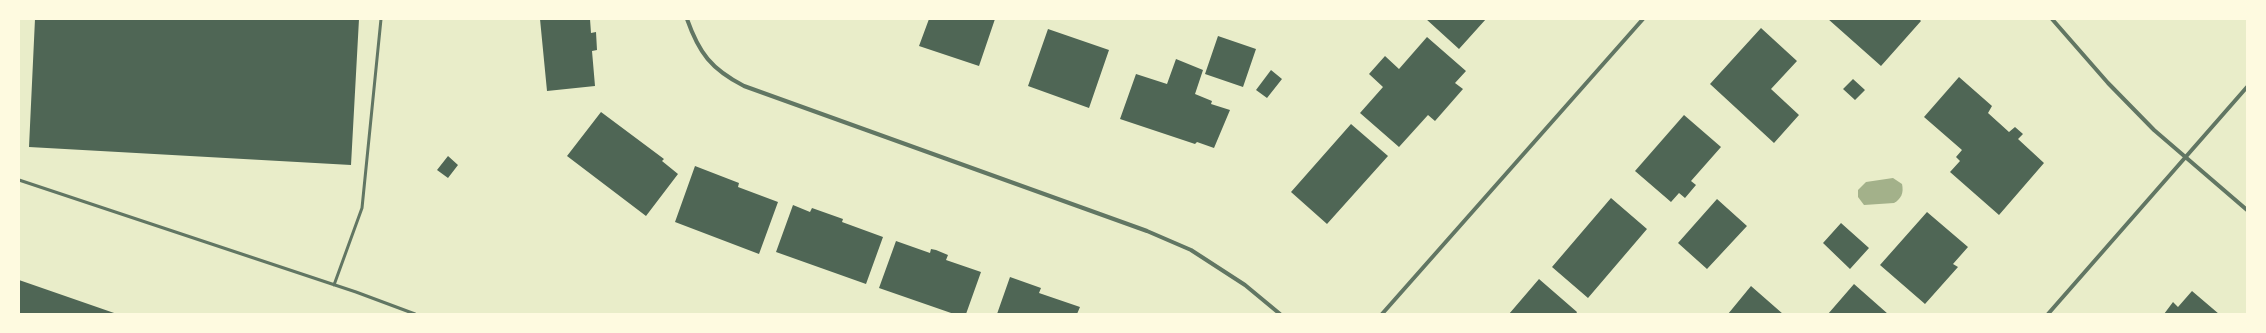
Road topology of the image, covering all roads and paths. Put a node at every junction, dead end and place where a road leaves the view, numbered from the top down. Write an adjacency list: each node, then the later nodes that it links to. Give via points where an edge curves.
1 (381, 19): 9 (lane, via 362,208)
2 (686, 19): 11 (street, via 697,46 711,64 744,86 1147,231 1191,250 1245,285)
3 (1643, 19): 12 (street)
4 (2052, 19): 6 (street, via 2113,89 2154,130)
5 (2247, 87): 6 (street)
6 (2185, 156): 8 (street); 13 (street)
7 (19, 180): 9 (lane)
8 (2247, 210)
9 (334, 285): 10 (lane)
10 (415, 314)
11 (1280, 314)
12 (1382, 314)
13 (2048, 314)

